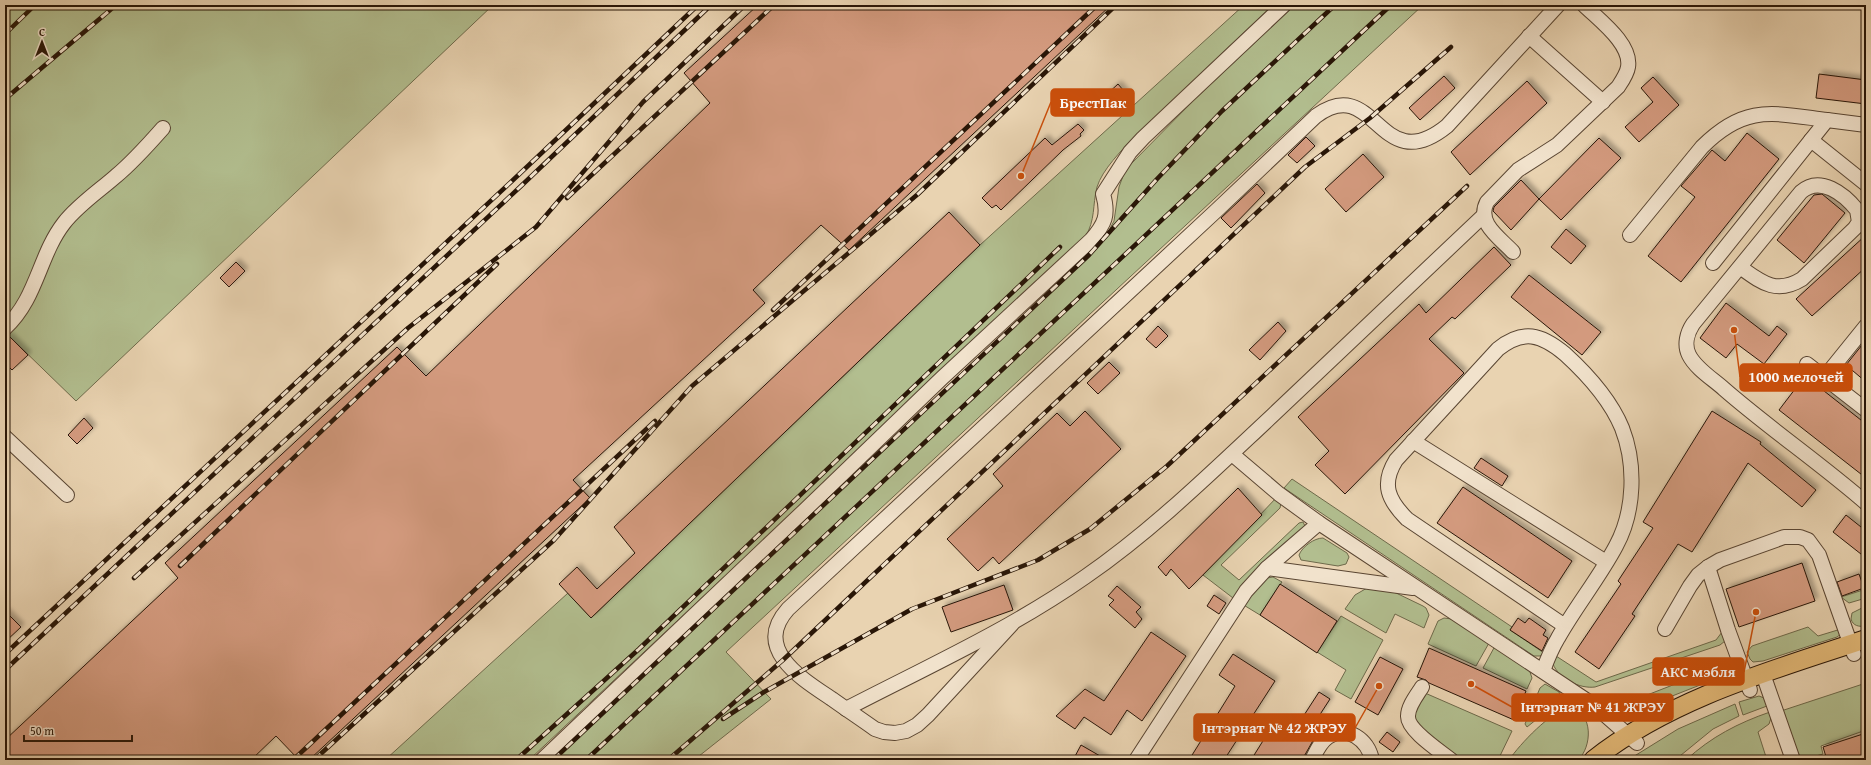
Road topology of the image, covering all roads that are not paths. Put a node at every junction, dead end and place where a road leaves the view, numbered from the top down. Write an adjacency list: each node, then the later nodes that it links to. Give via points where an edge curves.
1 (1284, 5): 41 (lane, via 1130,152 1102,194 1106,212 1104,223 1091,240 942,378)
2 (1558, 5): 4 (lane)
3 (1584, 5): 5 (lane, via 1623,45 1628,56 1625,76)
4 (1529, 36): 5 (lane); 39 (lane, via 1447,126 1430,138 1410,142 1394,139 1366,114 1351,106 1332,107 1316,116 788,609 780,617 776,638 783,660 796,674)
5 (1603, 102): 11 (lane, via 1557,145 1518,170 1487,202)
6 (1828, 120): 7 (lane); 9 (lane); 12 (lane, via 1776,113 1760,114 1730,125 1715,134 1702,147)
7 (1866, 125)
8 (163, 128): 17 (lane, via 118,175 64,222 28,299)
9 (1811, 140): 10 (lane); 14 (lane)
10 (1866, 184)
11 (1483, 216): 13 (lane, via 1491,229); 23 (lane)
12 (1630, 235)
13 (1513, 252)
14 (1714, 263)
15 (1740, 267): 15 (lane, via 1770,286 1787,286 1795,283 1855,228 1859,222 1858,210 1826,186 1819,184 1805,188); 25 (lane, via 1690,329 1687,343 1690,357 1732,396)
16 (1866, 326): 19 (lane)
17 (5, 328)
18 (1807, 364): 19 (lane)
19 (1824, 378): 20 (lane)
20 (1866, 410)
21 (5, 437): 24 (lane)
22 (1413, 441): 27 (lane); 27 (lane, via 1508,341 1521,336 1545,340 1578,366 1595,384 1622,428 1631,478 1630,502 1626,524); 32 (lane, via 1389,471 1387,483 1396,508 1407,519)
23 (1232, 454): 26 (lane, via 1279,494); 31 (lane, via 1106,562)
24 (67, 495)
25 (1866, 503)
26 (1319, 523): 29 (lane); 30 (lane)
27 (1606, 562): 32 (lane)
28 (1708, 567): 33 (lane, via 1690,586); 34 (lane, via 1731,555 1784,537 1808,540 1819,555); 37 (lane)
29 (1267, 568): 30 (lane); 42 (lane, via 1238,601)
30 (1418, 588): 35 (lane)
31 (1012, 624): 39 (lane); 39 (lane, via 928,715 906,731 895,733 875,729)
32 (1565, 626): 35 (lane)
33 (1665, 629)
34 (1859, 647): 36 (main road)
35 (1543, 671): 40 (lane, via 1595,706)
36 (1765, 679): 37 (main road); 48 (lane)
37 (1748, 685): 40 (main road, via 1684,706)
38 (1422, 687): 45 (lane, via 1409,711 1409,722)
39 (846, 709)
40 (1633, 739): 46 (main road); 47 (main road)
41 (542, 760)
42 (1136, 760)
43 (1312, 760): 44 (lane, via 1327,737 1344,732 1363,741 1370,751)
44 (1372, 760)
45 (1451, 760)
46 (1593, 760)
47 (1613, 760)
48 (1793, 760)

